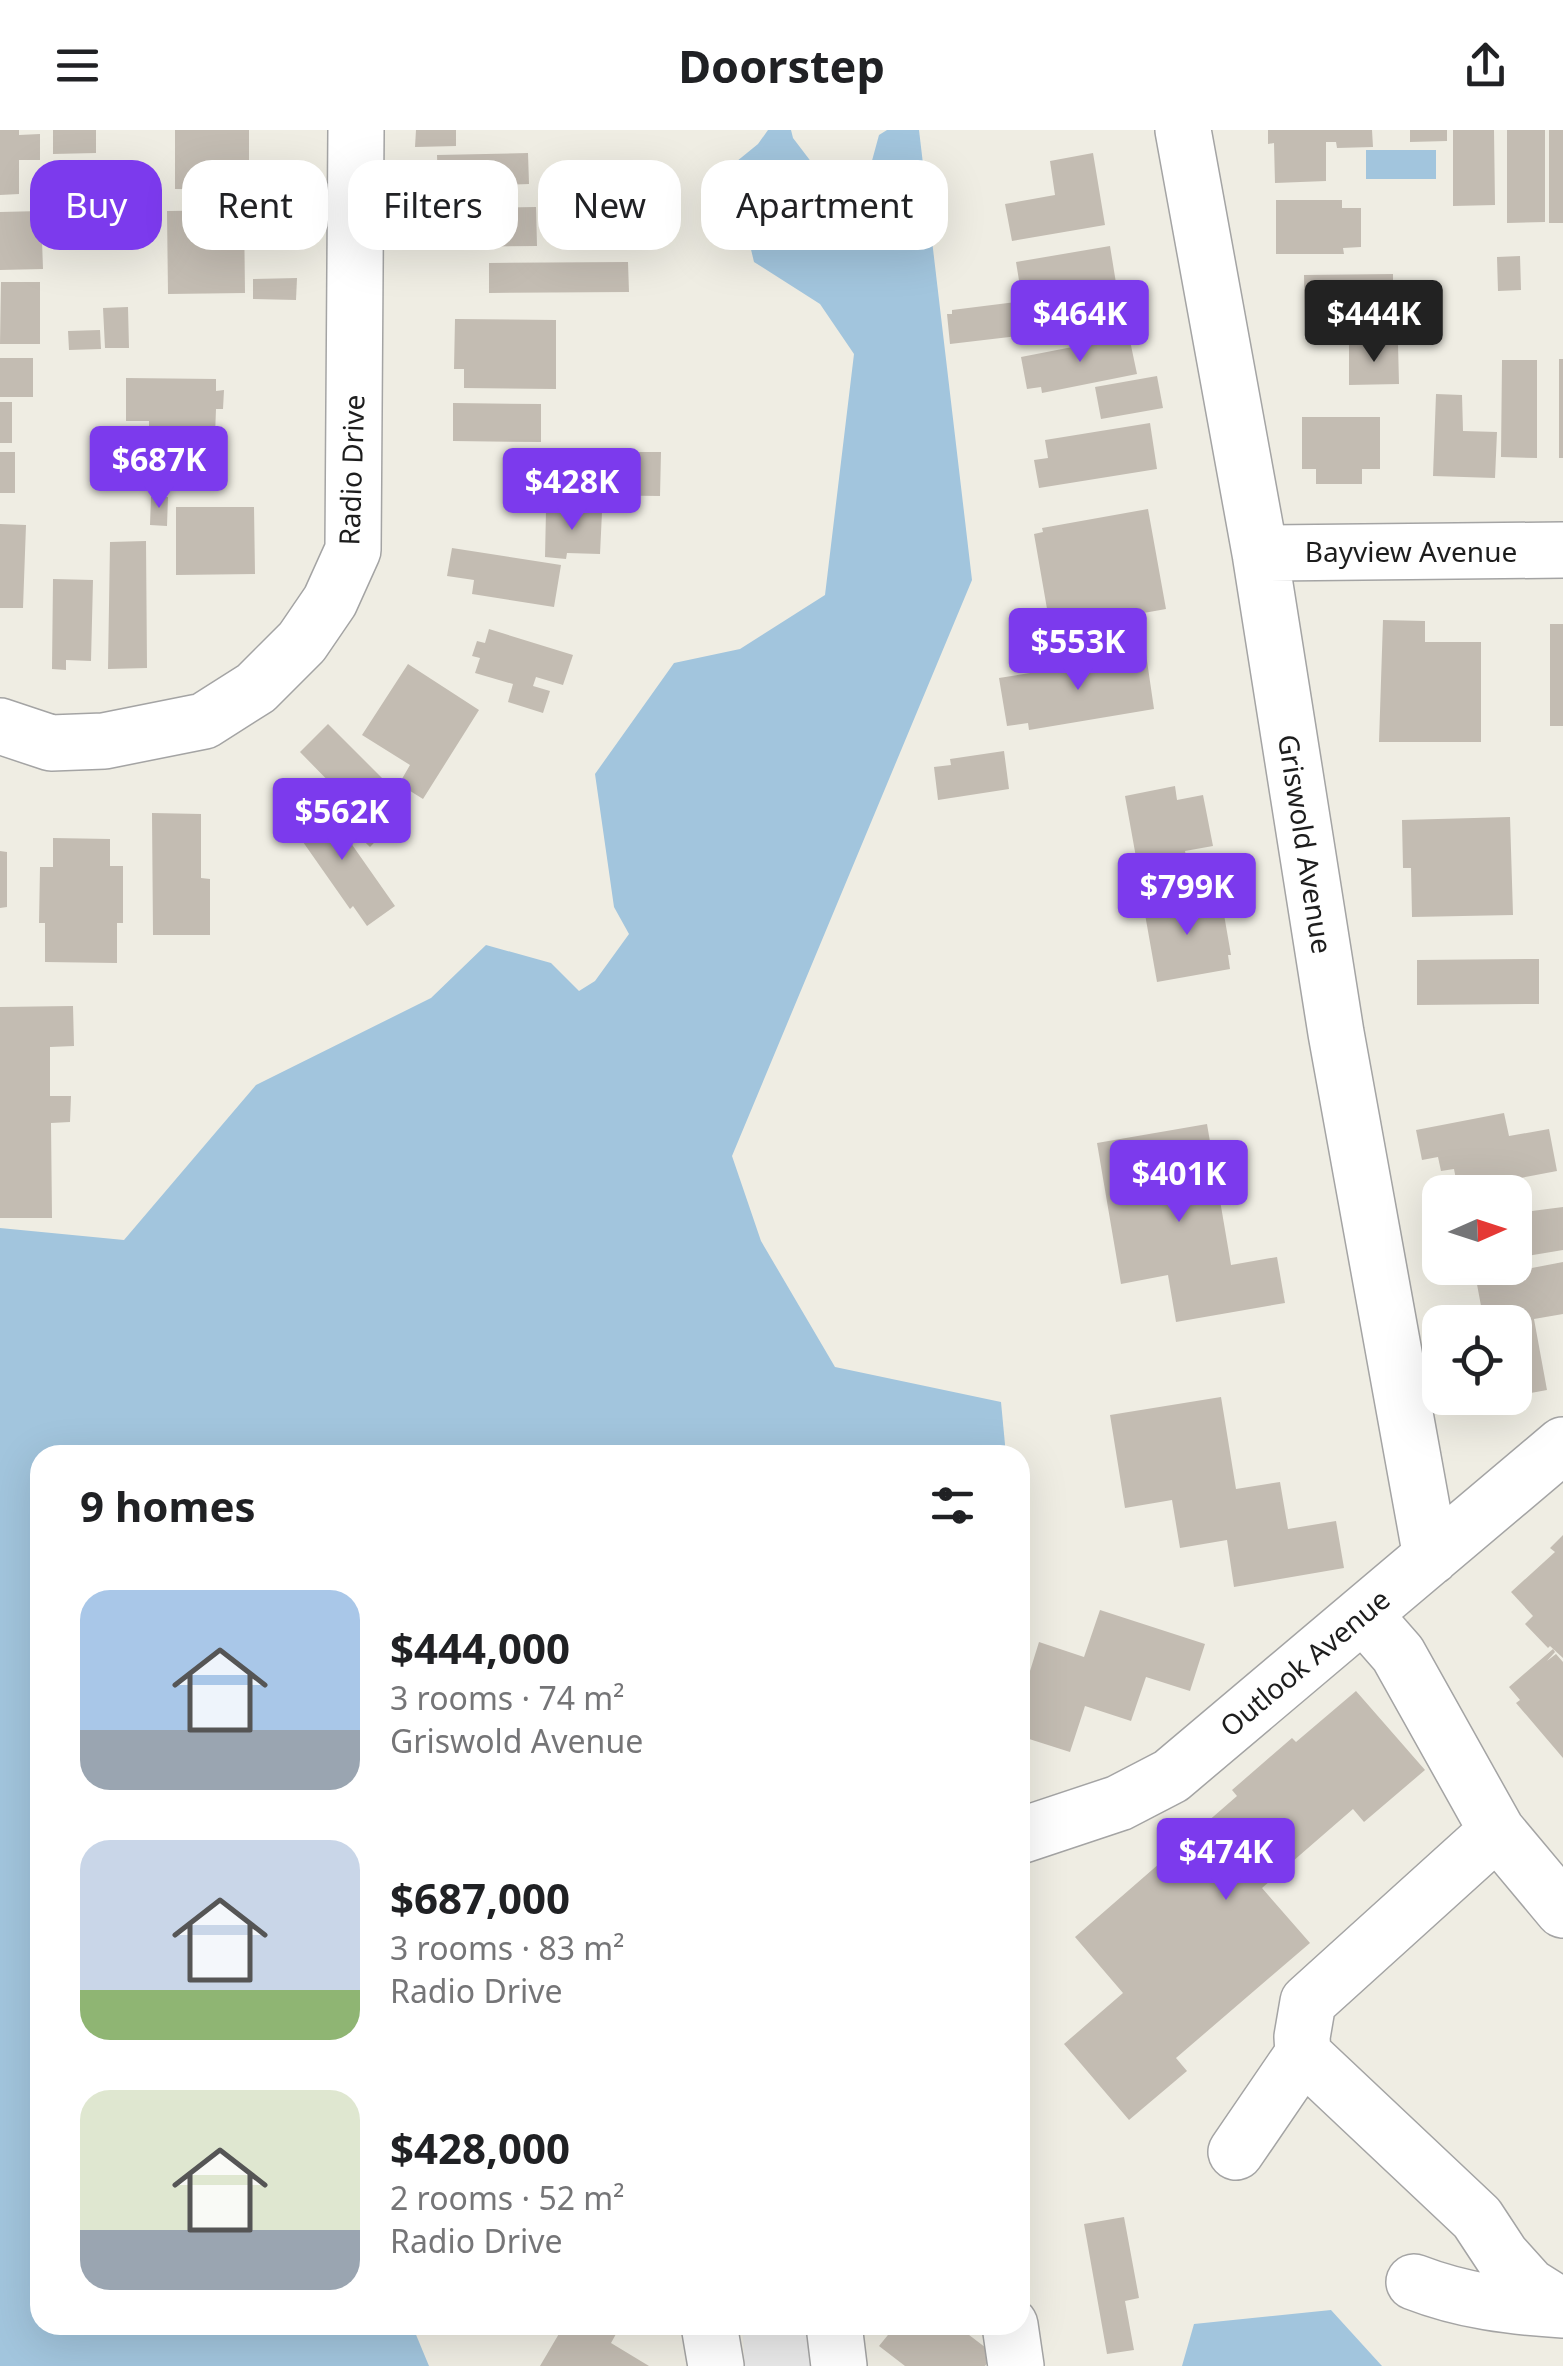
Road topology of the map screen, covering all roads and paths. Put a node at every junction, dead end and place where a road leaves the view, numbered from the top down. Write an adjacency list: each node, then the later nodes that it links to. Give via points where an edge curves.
1 (356, 130): 5 (street, Radio Drive, via 353,550 330,601 302,642 256,688 204,721 104,741 50,743)
2 (1183, 130): 4 (street, Griswold Avenue)
3 (1563, 550): 4 (street, Bayview Avenue)
4 (1260, 553): 7 (street, Griswold Avenue, via 1336,1033)
5 (0, 726)
6 (1563, 1446): 7 (street, Outlook Avenue)
7 (1431, 1557): 8 (street, Outlook Avenue)
8 (1363, 1614): 9 (street, via 1398,1654); 10 (street, Outlook Avenue, via 1171,1776 1119,1803)
9 (1497, 1830): 11 (street); 12 (street, via 1308,2002)
10 (1030, 1833)
11 (1563, 1910)
12 (1303, 2054): 13 (street); 15 (street, via 1477,2218 1529,2286)
13 (1236, 2152)
14 (1414, 2282): 15 (street, via 1482,2303)
15 (1563, 2309)
16 (711, 2335): 19 (street)
17 (835, 2335): 20 (street)
18 (1011, 2335): 21 (street)
19 (716, 2366)
20 (839, 2366)
21 (1016, 2366)

